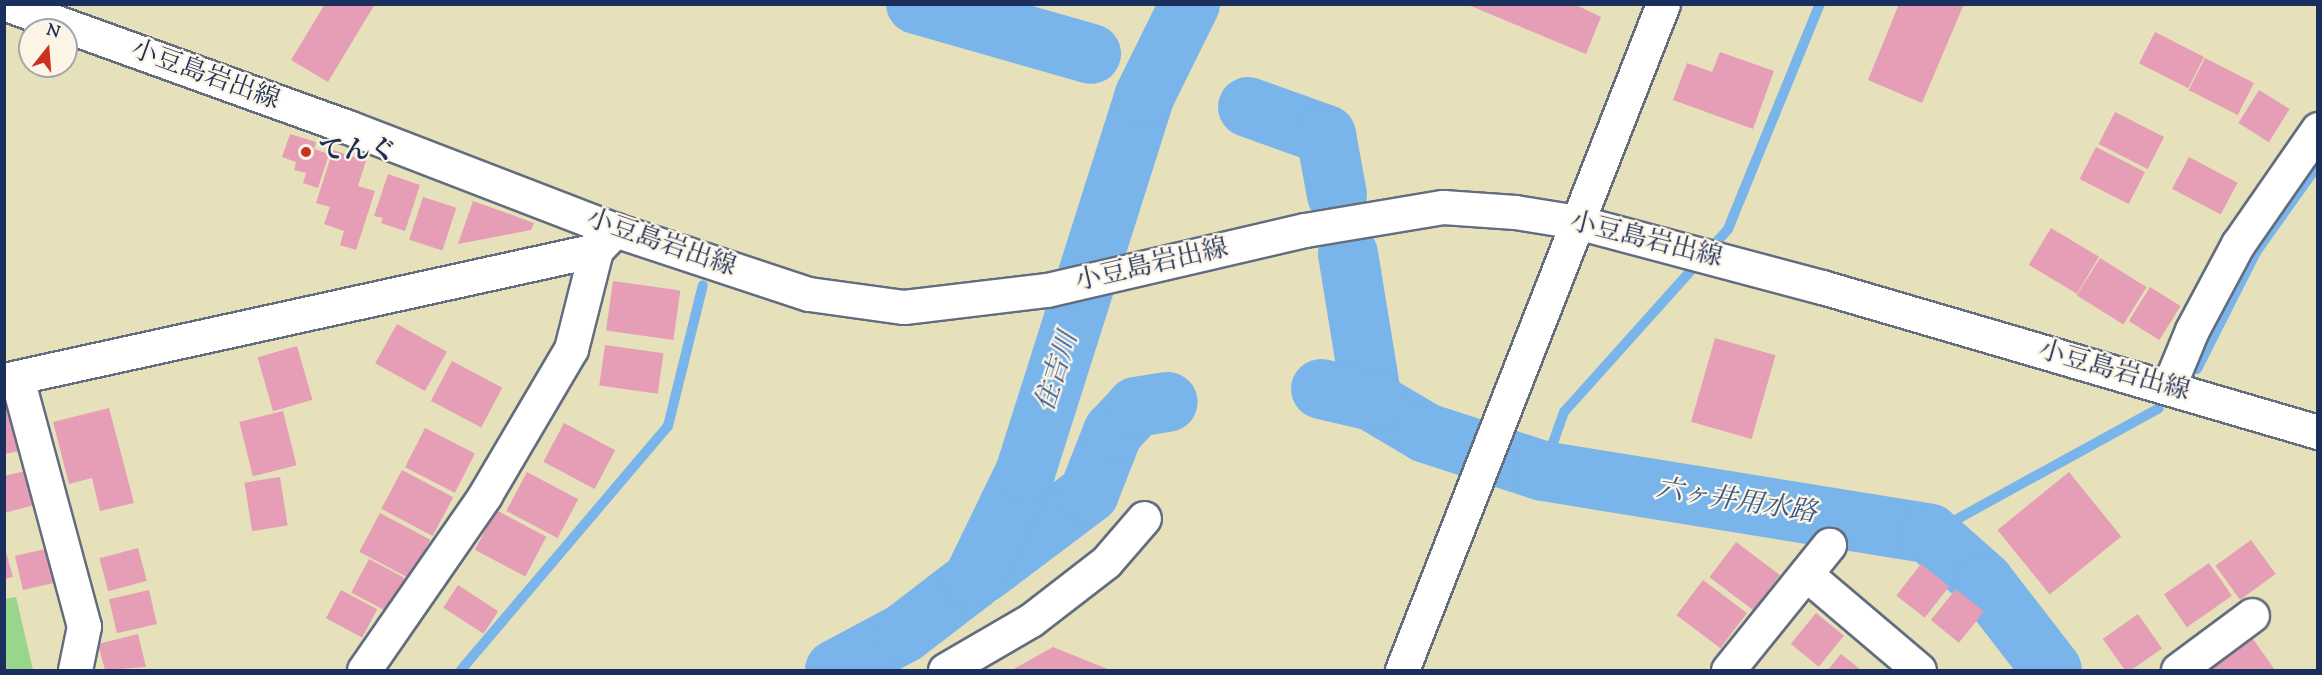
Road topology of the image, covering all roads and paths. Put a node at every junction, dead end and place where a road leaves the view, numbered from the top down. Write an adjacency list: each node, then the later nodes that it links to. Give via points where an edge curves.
1 (6, 4): 5 (street, 小豆島岩出線, via 348,127)
2 (1663, 4): 4 (street)
3 (2318, 129): 7 (street, via 2238,244 2192,330)
4 (1577, 222): 5 (street, 小豆島岩出線, via 1515,212 1443,207 1305,230 1047,290 904,307 809,294); 7 (street, 小豆島岩出線, via 1822,287); 16 (street)
5 (606, 240): 6 (street); 14 (street, via 571,349 485,495)
6 (11, 379): 13 (street, via 84,626)
7 (2168, 388): 8 (street, 小豆島岩出線)
8 (2318, 432)
9 (1144, 518): 15 (street, via 1106,562 1031,620)
10 (1829, 545): 11 (street)
11 (1806, 574): 17 (street); 18 (street)
12 (2252, 615): 19 (street)
13 (75, 670)
14 (364, 670)
15 (945, 670)
16 (1402, 670)
17 (1728, 670)
18 (1919, 670)
19 (2178, 670)

